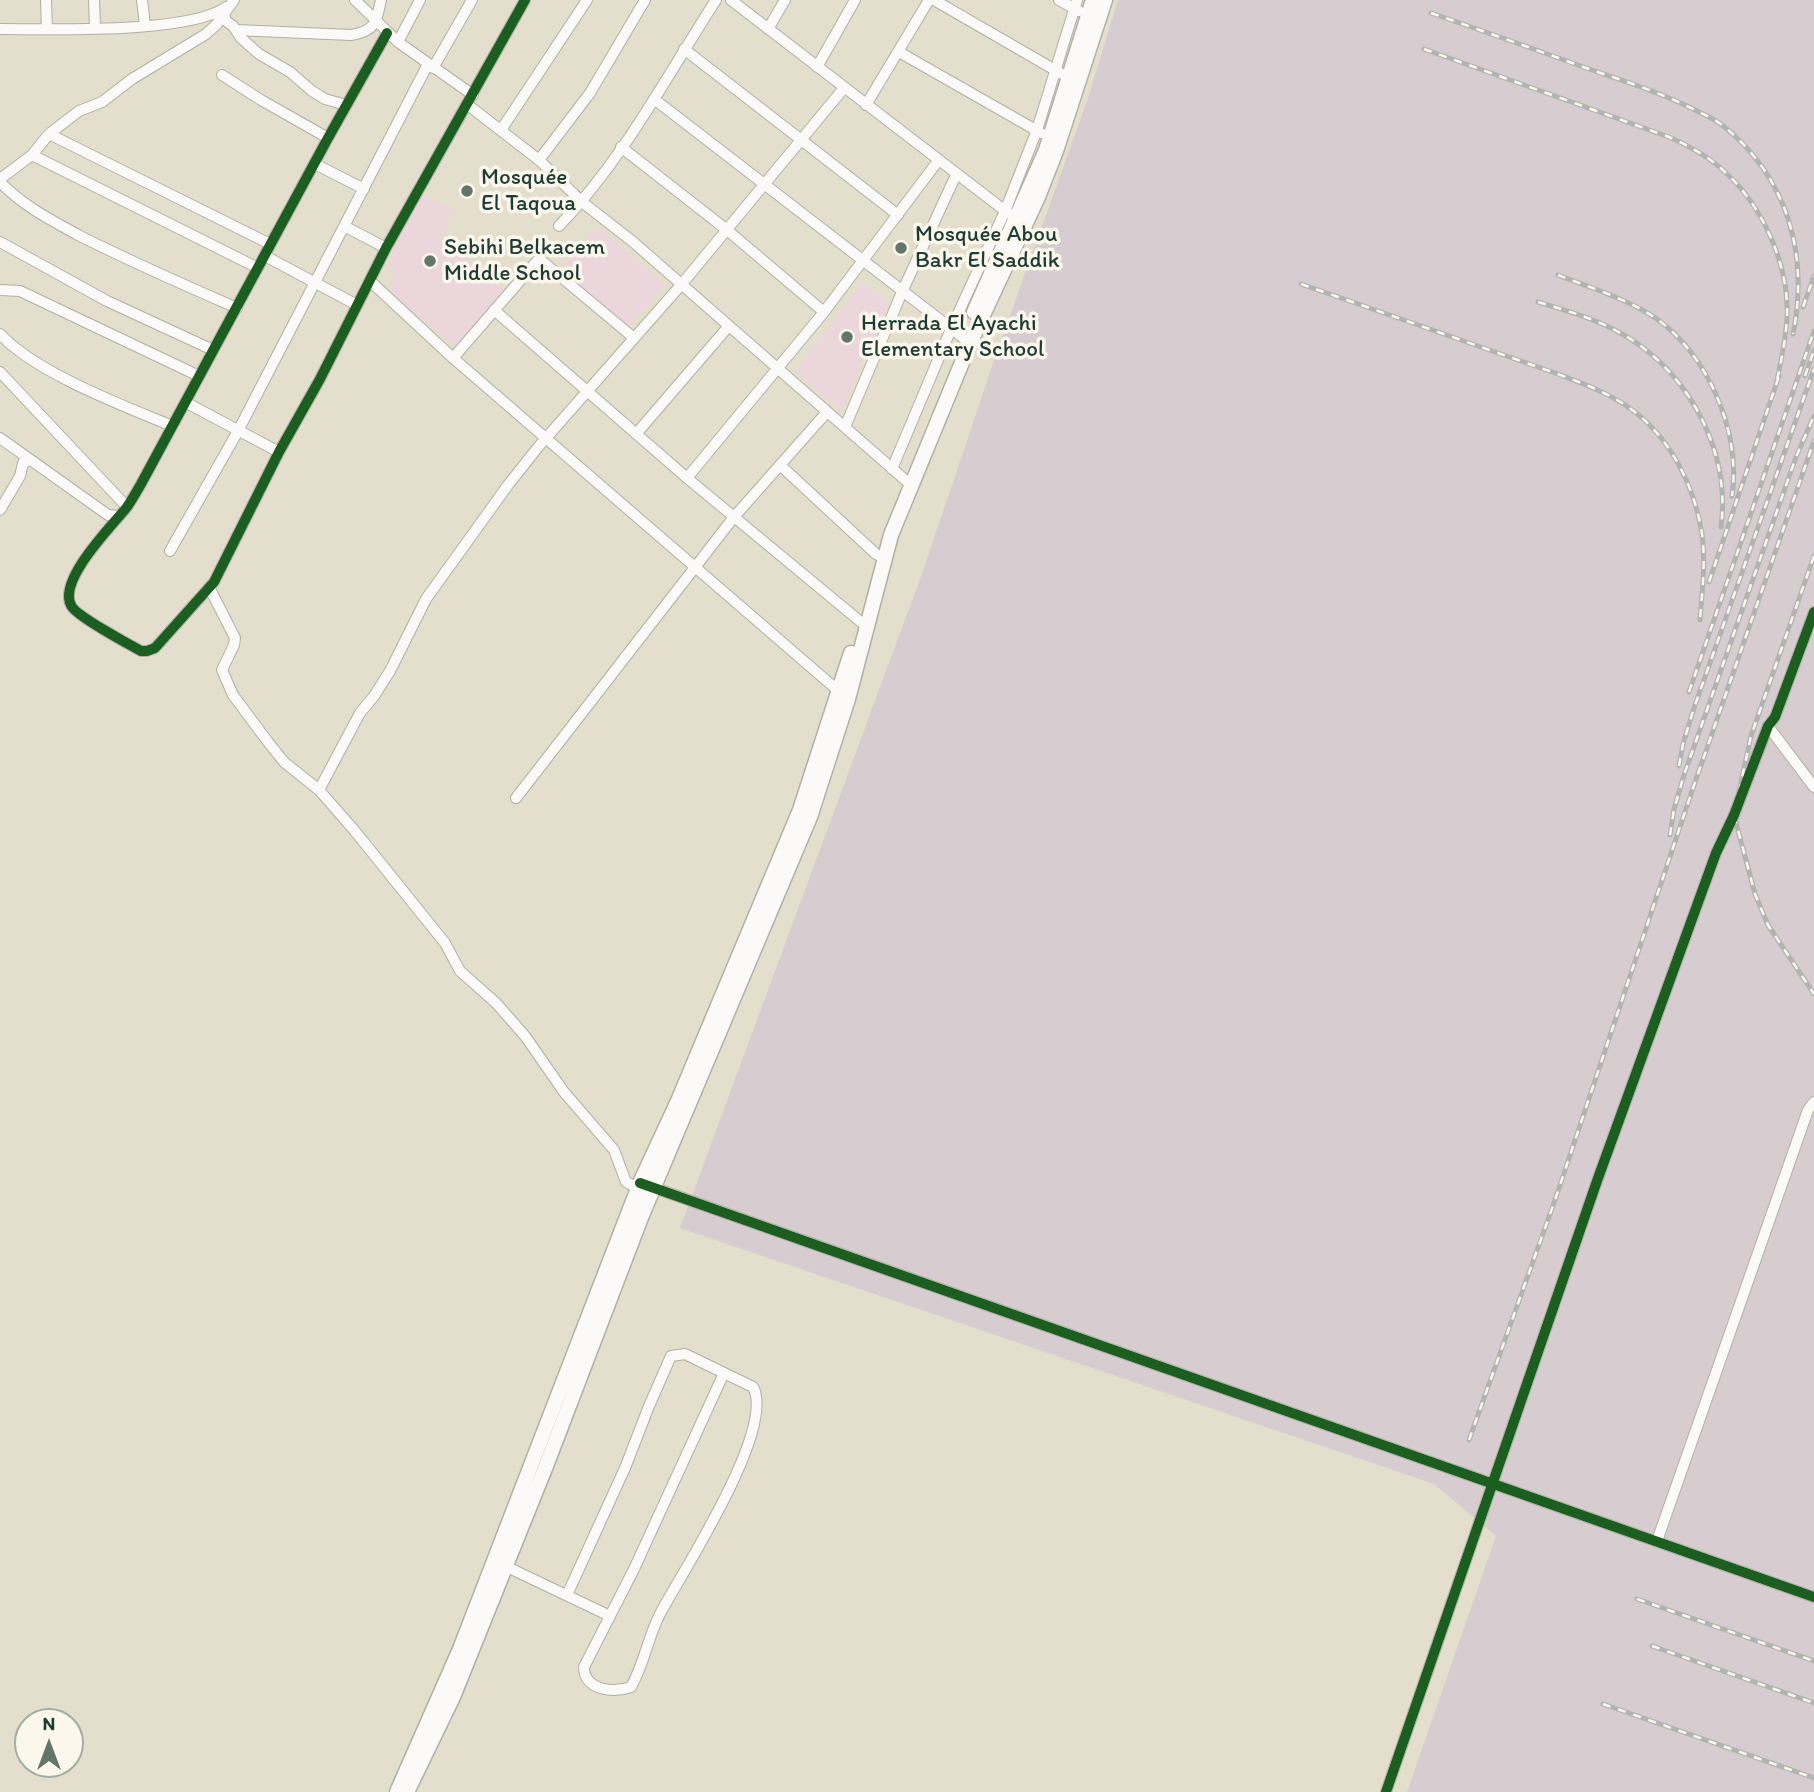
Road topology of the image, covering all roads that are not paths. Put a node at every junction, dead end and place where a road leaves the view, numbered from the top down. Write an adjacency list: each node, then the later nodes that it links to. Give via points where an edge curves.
1 (46, 0): 27 (street)
2 (94, 0): 25 (street)
3 (142, 0): 24 (street)
4 (355, 0): 23 (street)
5 (381, 0): 23 (street)
6 (419, 0): 31 (street)
7 (472, 0): 34 (street)
8 (525, 0): 39 (street)
9 (587, 0): 44 (street)
10 (645, 0): 51 (street, via 590,93)
11 (716, 0): 32 (street)
12 (730, 0): 28 (street)
13 (785, 0): 28 (street)
14 (855, 0): 35 (street)
15 (931, 0): 33 (street); 36 (street)
16 (1059, 0): 20 (street)
17 (1093, 0): 22 (main road)
18 (1105, 0): 81 (main road, via 1038,197)
19 (232, 2): 21 (street); 24 (street, via 205,18)
20 (1076, 4): 22 (street); 36 (street)
21 (224, 15): 29 (street); 45 (street, via 187,47)
22 (1089, 16): 36 (main road)
23 (376, 23): 29 (street, via 351,35); 30 (street)
24 (145, 26): 25 (street)
25 (95, 27): 27 (street)
26 (0, 29): 27 (street)
27 (47, 29)
28 (768, 29): 35 (street)
29 (236, 30): 41 (street, via 246,44 312,91)
30 (387, 33): 31 (street); 41 (street)
31 (398, 42): 34 (street)
32 (684, 49): 40 (street); 48 (street)
33 (899, 52): 43 (street); 46 (street)
34 (431, 66): 39 (street); 57 (street)
35 (817, 68): 38 (street)
36 (1063, 74): 46 (main road)
37 (222, 75): 47 (street)
38 (844, 88): 43 (street); 48 (street)
39 (473, 95): 42 (street)
40 (654, 99): 49 (street); 56 (street)
41 (346, 105): 47 (street)
42 (468, 105): 44 (street); 66 (street)
43 (866, 105): 52 (street)
44 (501, 130): 51 (street)
45 (49, 134): 50 (street); 65 (street)
46 (1044, 134): 60 (main road)
47 (328, 138): 53 (street)
48 (802, 140): 56 (street); 59 (street)
49 (621, 147): 58 (street); 63 (street)
50 (32, 155): 55 (street); 69 (street)
51 (539, 160): 58 (street)
52 (938, 161): 54 (street); 59 (street)
53 (315, 164): 57 (street); 65 (street)
54 (956, 175): 60 (street); 74 (street)
55 (0, 181): 76 (street, via 15,198 48,218 135,264)
56 (765, 185): 63 (street); 68 (street)
57 (364, 189): 61 (street)
58 (582, 202): 62 (street); 72 (street)
59 (898, 215): 68 (street)
60 (1010, 215): 81 (main road)
61 (344, 226): 66 (street); 70 (street)
62 (559, 226)
63 (727, 230): 72 (street); 78 (street)
64 (0, 242): 83 (street, via 107,302)
65 (270, 244): 67 (street)
66 (386, 248): 71 (street)
67 (264, 256): 69 (street); 70 (street)
68 (863, 261): 74 (street); 78 (street)
69 (258, 268): 76 (street)
70 (314, 281): 75 (street); 93 (street)
71 (370, 281): 75 (street); 84 (street)
72 (681, 285): 79 (street); 82 (street)
73 (0, 290): 87 (street, via 20,291)
74 (902, 292): 81 (street); 92 (street)
75 (358, 305): 97 (street)
76 (237, 308): 83 (street)
77 (494, 310): 82 (street, via 540,260); 84 (street); 88 (street)
78 (824, 312): 85 (street)
79 (728, 327): 85 (street); 94 (street)
80 (0, 334): 91 (street, via 53,371)
81 (961, 337): 100 (street); 102 (main road)
82 (634, 338): 88 (street)
83 (213, 350): 87 (street)
84 (453, 358): 96 (street)
85 (779, 369): 90 (street); 101 (street)
86 (0, 372): 103 (street)
87 (199, 376): 89 (street)
88 (587, 392): 94 (street); 96 (street)
89 (184, 402): 91 (street); 93 (street)
90 (827, 412): 92 (street); 99 (street)
91 (172, 426): 103 (street)
92 (845, 427): 100 (street)
93 (238, 430): 97 (street); 107 (street)
94 (636, 434): 101 (street)
95 (0, 438): 98 (street)
96 (546, 438): 109 (street); 116 (street, via 431,590 390,671 360,713)
97 (279, 452): 110 (street)
98 (31, 460): 104 (street, via 23,463); 105 (street, via 108,515)
99 (780, 465): 106 (street); 108 (street)
100 (892, 469): 102 (street)
101 (687, 478): 106 (street)
102 (907, 482): 108 (main road)
103 (127, 507): 105 (street)
104 (0, 510)
105 (118, 516): 110 (street, via 83,561 71,589 70,602 77,612 147,651)
106 (734, 517): 109 (street); 112 (street)
107 (170, 551)
108 (880, 556): 112 (main road)
109 (694, 567): 113 (street); 117 (street)
110 (210, 589): 116 (street, via 235,638 222,670 227,684 284,762)
111 (1814, 612): 114 (street)
112 (863, 624): 113 (main road)
113 (844, 695): 119 (main road, via 800,810); 120 (main road, via 810,817)
114 (1768, 726): 115 (street); 122 (street, via 1716,853 1597,1181)
115 (1814, 787)
116 (319, 790): 119 (street, via 425,917 456,966 525,1036 572,1102 614,1150 626,1182)
117 (516, 798)
118 (1814, 1102): 123 (street)
119 (639, 1186): 120 (street); 128 (main road, via 460,1649)
120 (655, 1188): 122 (street); 124 (main road)
121 (724, 1373): 125 (street, via 685,1354 671,1356); 127 (street); 127 (street, via 753,1387 757,1395 755,1419 738,1471 659,1615 631,1687 620,1691 599,1688 584,1675)
122 (1493, 1485): 123 (street); 130 (street)
123 (1657, 1541): 126 (street)
124 (505, 1566): 125 (street); 129 (main road, via 453,1697)
125 (567, 1595): 127 (street)
126 (1814, 1597)
127 (610, 1616)
128 (397, 1792)
129 (407, 1792)
130 (1386, 1792)

